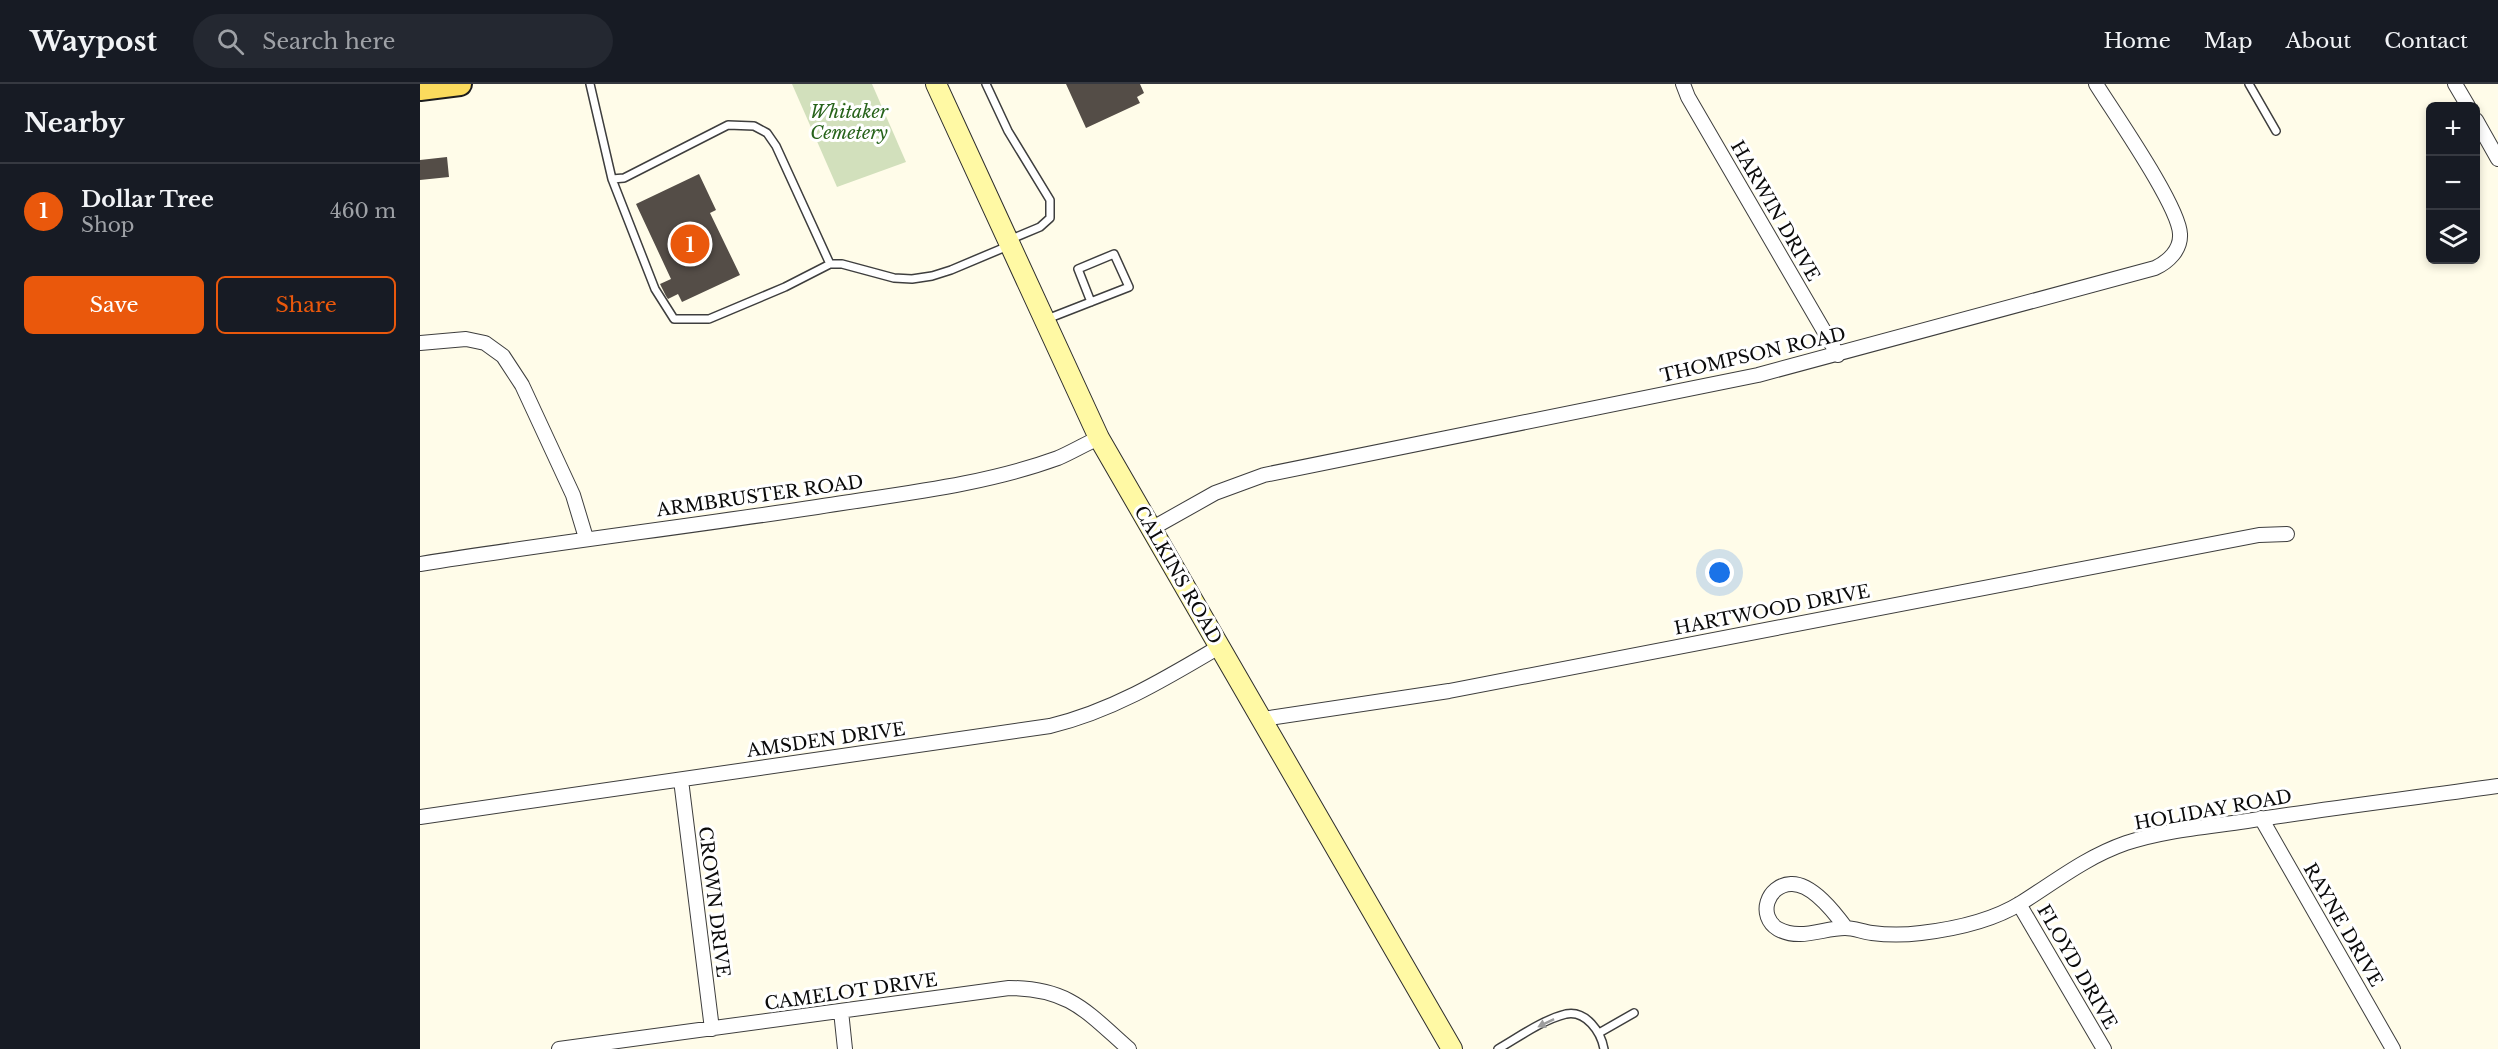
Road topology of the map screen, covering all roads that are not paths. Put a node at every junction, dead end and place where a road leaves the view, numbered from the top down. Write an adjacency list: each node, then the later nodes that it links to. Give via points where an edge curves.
1 (460, 84): 9 (main road)
2 (590, 84): 14 (lane)
3 (936, 84): 15 (main road, CALKINS ROAD)
4 (986, 84): 15 (lane, via 1008,131 1050,200 1050,219)
5 (1683, 84): 20 (street, HARWIN DRIVE)
6 (2096, 84): 20 (street, THOMPSON ROAD, via 2172,210 2181,236 2166,263)
7 (2249, 84): 12 (lane)
8 (2455, 84): 10 (street)
9 (420, 89)
10 (2466, 102)
11 (2480, 128): 13 (street)
12 (2276, 131)
13 (2498, 159)
14 (612, 178): 16 (lane, via 624,178 728,124 754,126 776,146); 16 (lane, via 655,289 674,319 709,319)
15 (1009, 243): 16 (lane, via 951,270 912,279); 18 (main road, CALKINS ROAD)
16 (830, 264)
17 (1091, 302): 17 (lane, via 1130,287 1114,254 1078,268); 18 (lane)
18 (1044, 320): 21 (main road, CALKINS ROAD)
19 (420, 343): 24 (street, via 466,339 485,343 503,356 522,385 568,485)
20 (1838, 355): 22 (street, THOMPSON ROAD, via 1758,375 1264,475 1215,493)
21 (1099, 438): 22 (main road, CALKINS ROAD); 24 (street, ARMBRUSTER ROAD, via 1060,457 996,476 895,495)
22 (1151, 529): 26 (main road, CALKINS ROAD)
23 (2288, 534): 27 (street, HARTWOOD DRIVE, via 2259,535 1449,692)
24 (586, 538): 25 (street, ARMBRUSTER ROAD)
25 (420, 564)
26 (1220, 647): 27 (main road, CALKINS ROAD); 28 (street, AMSDEN DRIVE, via 1132,697 1050,726)
27 (1263, 719): 39 (main road, CALKINS ROAD)
28 (681, 780): 30 (street, AMSDEN DRIVE); 36 (street, CROWN DRIVE)
29 (2498, 786): 31 (street, HOLIDAY ROAD)
30 (420, 817)
31 (2261, 818): 32 (street, HOLIDAY ROAD, via 2157,834 2127,843 2069,870); 46 (street, RAYNE DRIVE)
32 (2019, 904): 33 (street, HOLIDAY ROAD, via 1971,924 1921,933 1871,933); 45 (street, FLOYD DRIVE)
33 (1846, 928): 33 (street, HOLIDAY ROAD, via 1832,910 1802,887 1792,884 1775,889 1767,899 1766,910 1778,929 1807,934)
34 (841, 1011): 36 (street, CAMELOT DRIVE); 41 (street); 42 (street, CAMELOT DRIVE, via 1027,988 1047,991 1077,1004)
35 (1634, 1013): 37 (lane)
36 (712, 1029): 38 (street, CAMELOT DRIVE)
37 (1599, 1033): 43 (lane, one-way to 43, via 1590,1021 1569,1013); 44 (lane)
38 (586, 1047): 40 (street, CAMELOT DRIVE)
39 (1447, 1047)
40 (558, 1049)
41 (844, 1049)
42 (1129, 1049)
43 (1498, 1049)
44 (1604, 1049)
45 (2104, 1049)
46 (2393, 1049)

